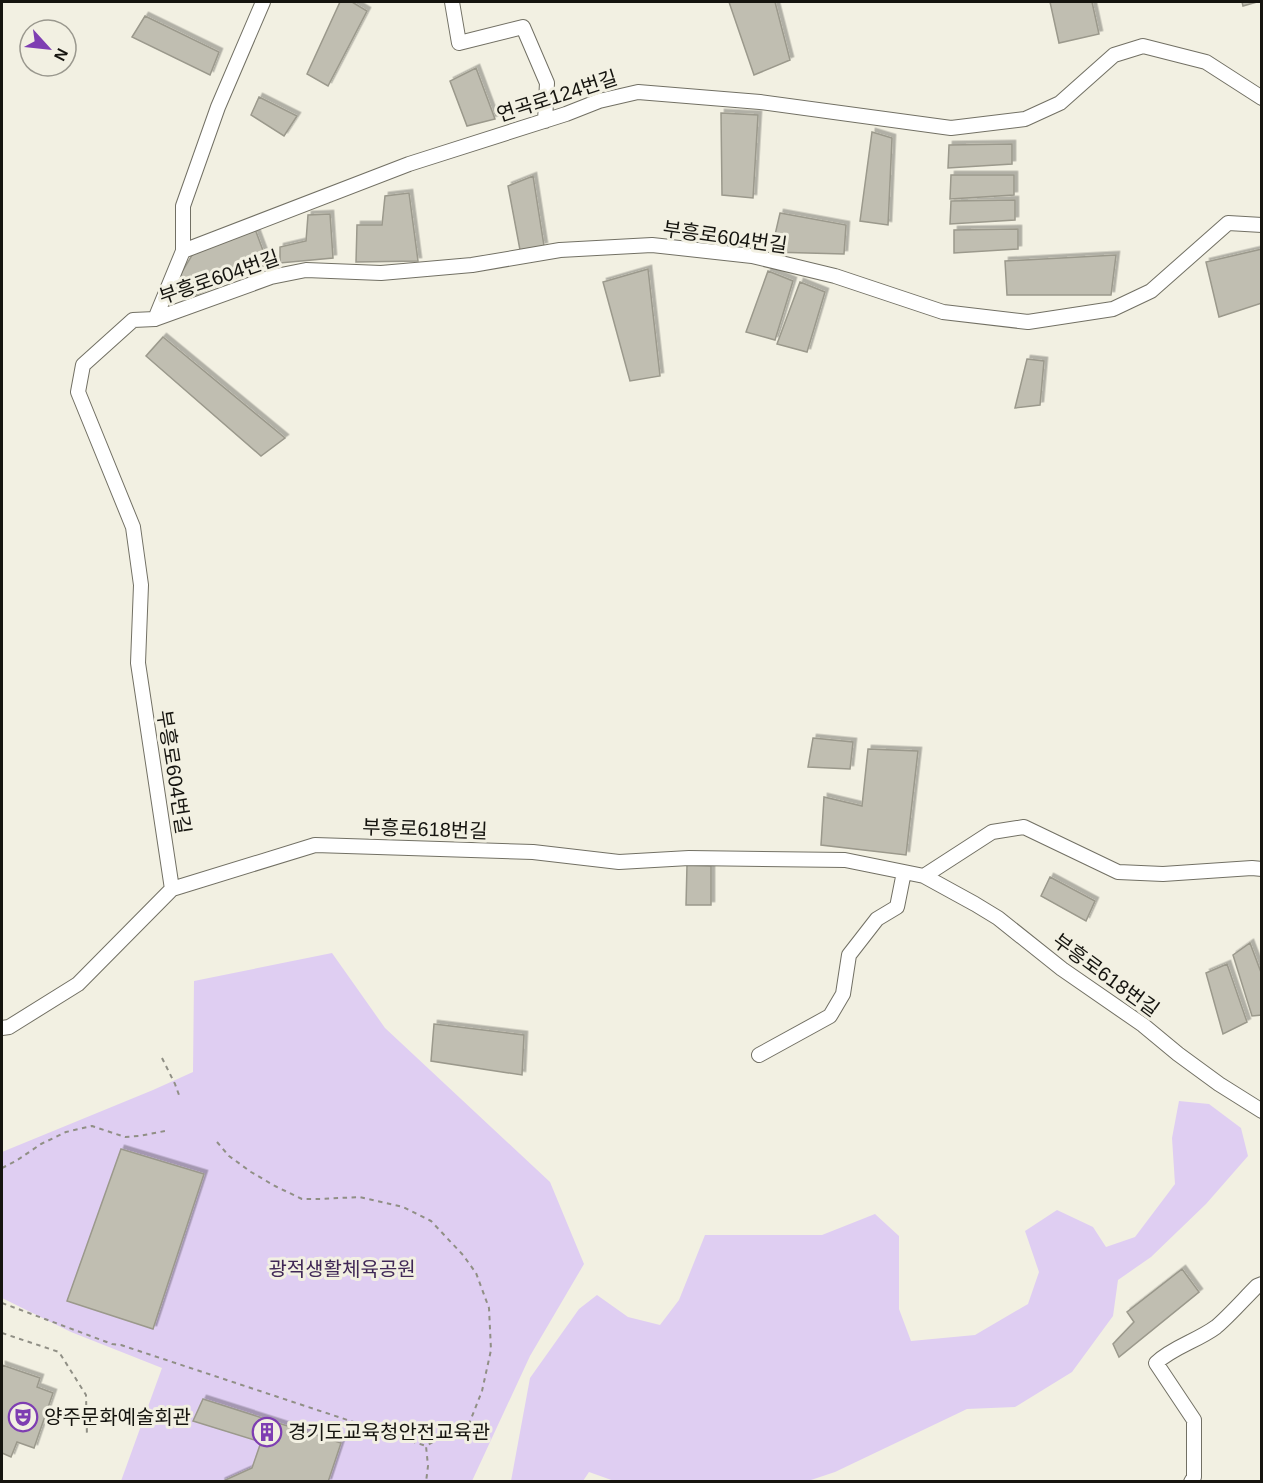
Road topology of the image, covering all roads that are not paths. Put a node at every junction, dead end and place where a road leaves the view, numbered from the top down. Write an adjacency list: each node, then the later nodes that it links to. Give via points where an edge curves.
1 (263, 2): 6 (street, via 218,107 183,206)
2 (452, 2): 4 (street, via 459,43 523,27 548,83)
3 (1262, 98): 4 (street, 연곡로124번길, via 1206,62 1143,46 1114,55 1060,103 1024,119 951,128 760,102 638,92)
4 (544, 121): 6 (street, 연곡로124번길, via 409,164)
5 (1262, 225): 7 (street, 부흥로604번길, via 1228,223 1151,291 1113,309 1028,322 943,312 835,276 752,256 652,245 560,250 472,265 381,273 306,270 271,277)
6 (183, 251): 7 (street, 부흥로604번길)
7 (155, 320): 11 (street, 부흥로604번길, via 133,321 83,365 78,392 133,527 141,585 138,663)
8 (1262, 869): 10 (street, via 1118,872 1024,827 992,832)
9 (904, 872): 10 (street, 부흥로618번길); 11 (street, 부흥로618번길, via 844,860 689,858 619,862 533,852 315,845); 13 (street, via 897,907 877,919 849,955 843,994 830,1016)
10 (924, 876): 14 (street, 부흥로618번길, via 998,918 1219,1084)
11 (172, 889): 12 (street, 부흥로618번길, via 78,984 26,1023)
12 (2, 1028)
13 (759, 1055)
14 (1262, 1111)
15 (1262, 1284): 16 (street, via 1217,1326 1156,1363 1194,1420)
16 (1191, 1482)

